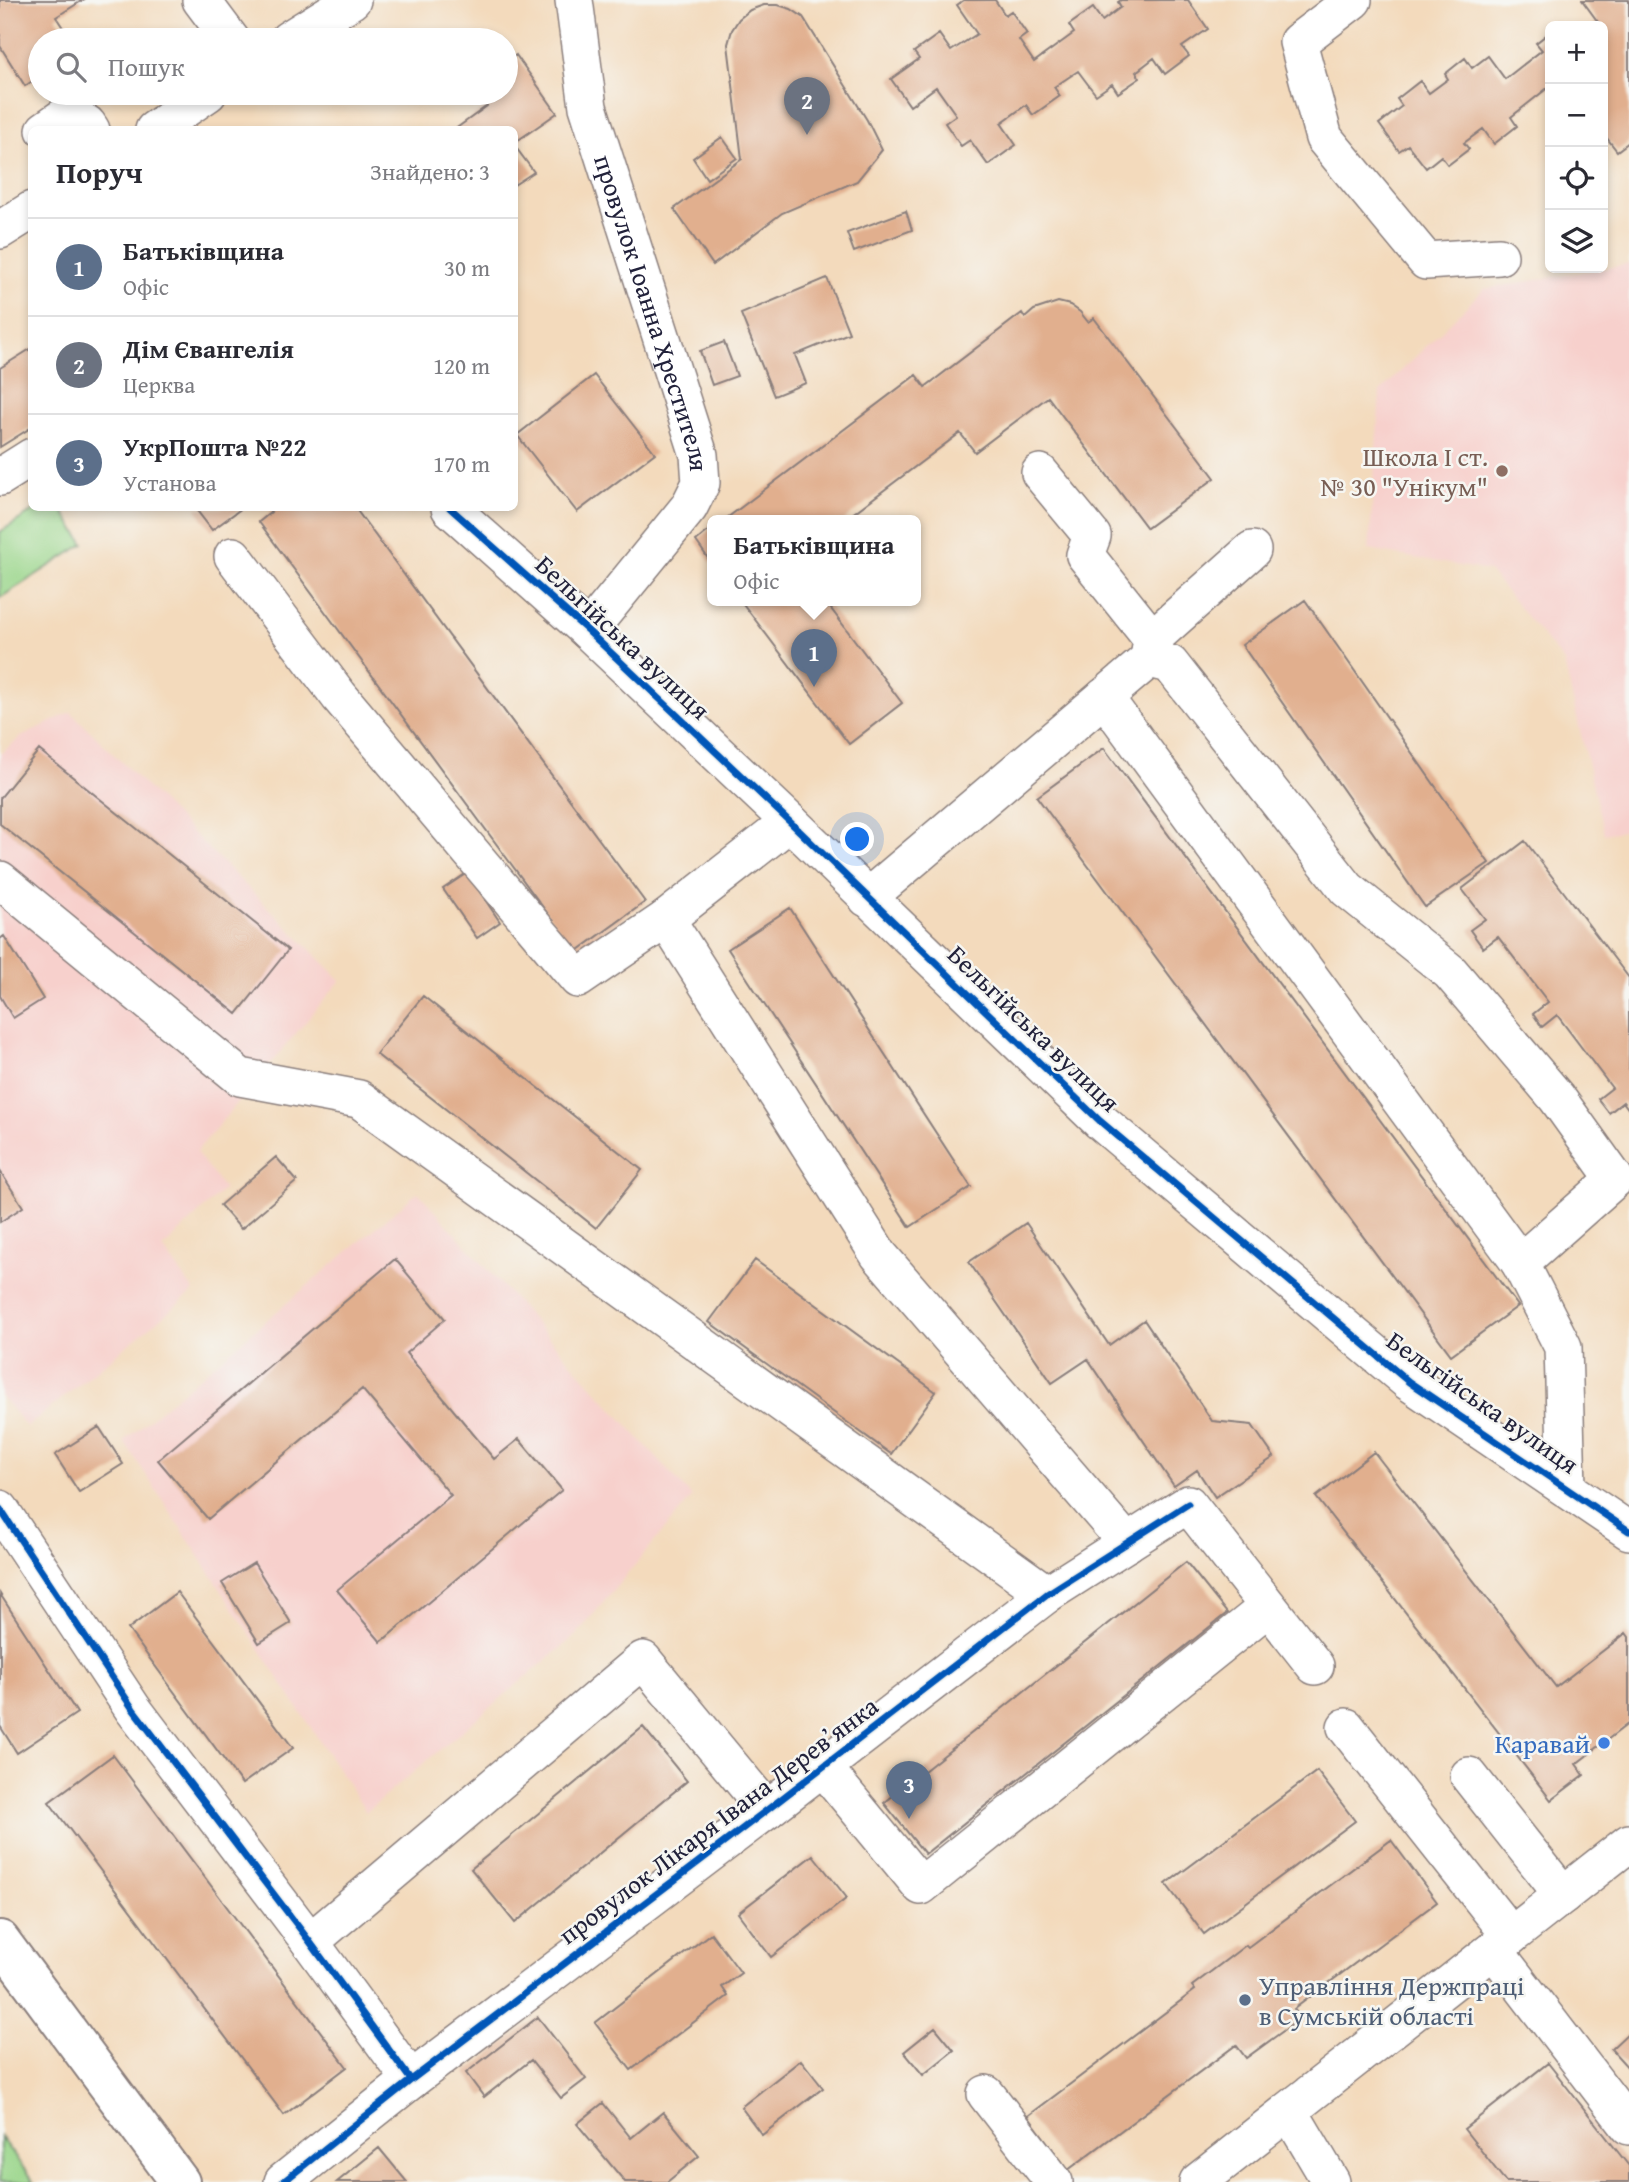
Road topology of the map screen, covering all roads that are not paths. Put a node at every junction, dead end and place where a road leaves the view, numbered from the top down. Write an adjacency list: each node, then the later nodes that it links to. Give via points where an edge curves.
1 (201, 0): 5 (street)
2 (352, 0): 6 (street)
3 (574, 0): 20 (street, провулок Іоанна Хрестителя, via 588,107 699,455 701,483 689,507)
4 (1353, 0): 13 (street, via 1298,42 1324,138 1426,261)
5 (221, 28)
6 (307, 28)
7 (190, 105): 10 (street)
8 (49, 126): 9 (street, via 68,114)
9 (88, 126)
10 (160, 126)
11 (28, 212): 12 (street)
12 (0, 230)
13 (1499, 256)
14 (28, 460): 16 (street)
15 (1040, 472): 21 (street, via 1092,536 1085,555)
16 (0, 477)
17 (453, 511): 20 (street, Бельгійська вулиця)
18 (1252, 550): 21 (street)
19 (233, 556): 26 (street, via 339,696 578,979)
20 (588, 631): 23 (street, Бельгійська вулиця)
21 (1151, 649): 22 (street); 27 (street, via 1170,664 1347,889 1450,972 1557,1098 1615,1179)
22 (1104, 697): 25 (street); 27 (street)
23 (790, 822): 25 (street, Бельгійська вулиця); 26 (street)
24 (0, 880): 32 (street, via 240,1077 359,1100)
25 (867, 898): 28 (street, Бельгійська вулиця, via 1100,1121 1409,1382)
26 (666, 919): 31 (street, via 879,1255)
27 (1520, 1263): 28 (street, via 1563,1347)
28 (1567, 1487): 30 (street, Бельгійська вулиця)
29 (0, 1509): 42 (street, via 133,1709)
30 (1629, 1531)
31 (1127, 1543): 32 (street, провулок Лікаря Івана Деревʼянка); 33 (street, провулок Лікаря Івана Деревʼянка, via 1188,1504)
32 (1048, 1594): 36 (street, провулок Лікаря Івана Деревʼянка)
33 (1268, 1607): 34 (street); 36 (street, via 921,1885)
34 (1315, 1666)
35 (1346, 1727): 43 (street)
36 (823, 1767): 38 (street, провулок Лікаря Івана Деревʼянка)
37 (1469, 1776): 40 (street)
38 (767, 1810): 42 (street, via 643,1660); 44 (street, провулок Лікаря Івана Деревʼянка)
39 (1629, 1843): 40 (street)
40 (1563, 1895): 43 (street)
41 (0, 1940): 48 (main road)
42 (310, 1942): 44 (street)
43 (1502, 1943): 46 (street); 47 (street)
44 (411, 2080): 49 (street, провулок Лікаря Івана Деревʼянка)
45 (986, 2094): 50 (street)
46 (1289, 2111): 51 (street); 52 (street)
47 (1629, 2126)
48 (180, 2182)
49 (283, 2182)
50 (1054, 2182)
51 (1198, 2182)
52 (1331, 2182)

